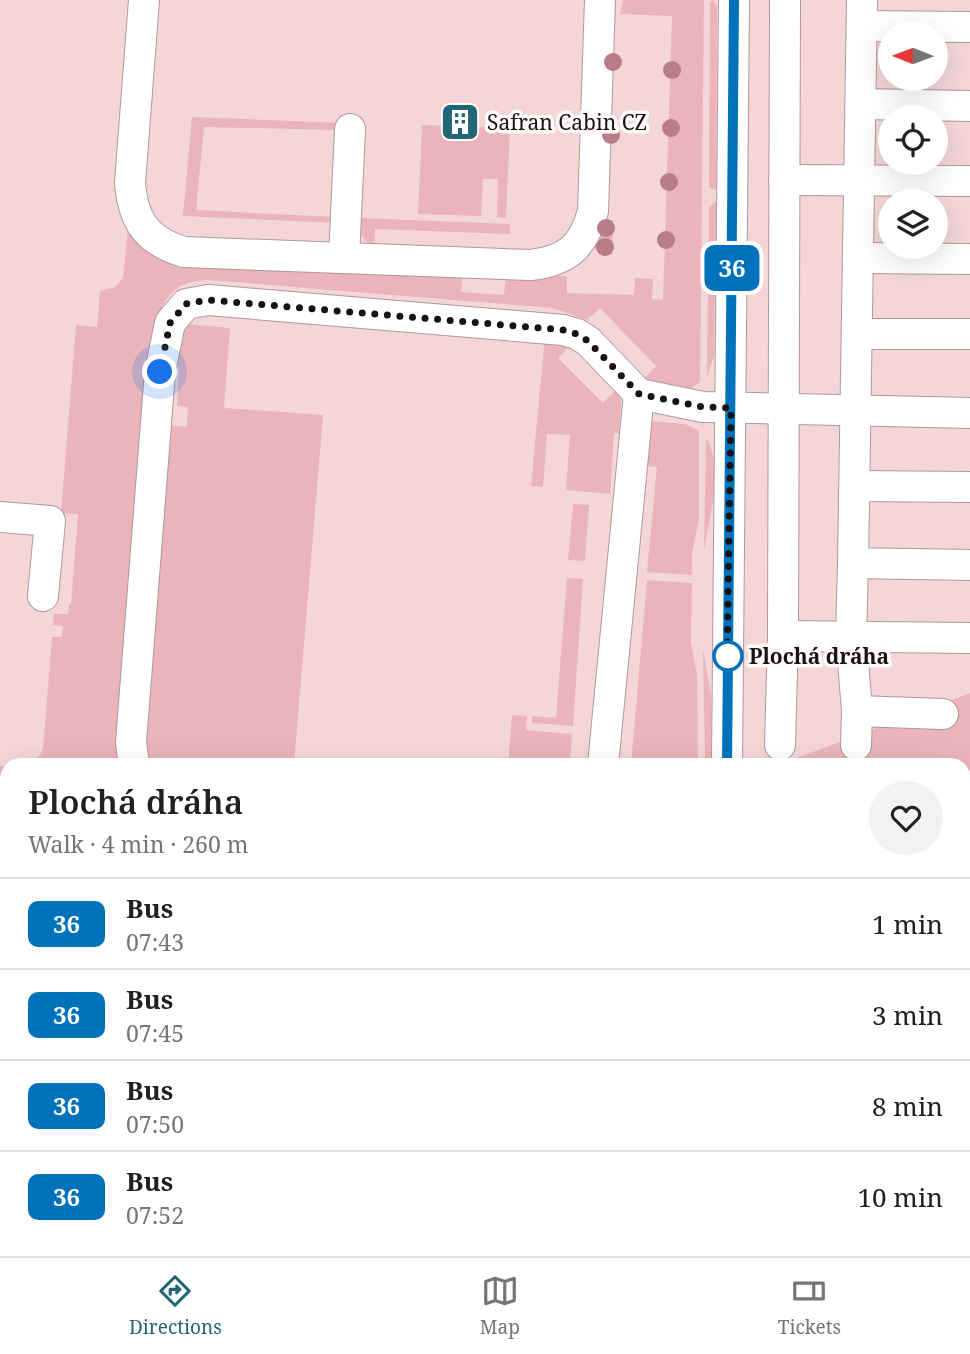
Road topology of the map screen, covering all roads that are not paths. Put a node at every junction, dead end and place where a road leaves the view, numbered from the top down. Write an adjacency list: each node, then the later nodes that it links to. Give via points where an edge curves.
1 (144, 0): 13 (street, via 130,183 144,228 167,247 184,252)
2 (600, 0): 13 (street, via 593,211 579,243 550,263 531,265)
3 (734, 0): 19 (street)
4 (785, 0): 11 (street)
5 (862, 13): 6 (street); 7 (street)
6 (970, 27)
7 (861, 104): 8 (street); 10 (street)
8 (970, 106)
9 (350, 129): 13 (street)
10 (860, 179): 11 (street); 12 (street); 14 (street)
11 (785, 180): 20 (street)
12 (970, 181)
13 (344, 258)
14 (858, 258): 15 (street); 16 (street)
15 (970, 258)
16 (857, 334): 17 (street); 21 (street)
17 (970, 334)
18 (639, 394): 19 (street); 36 (street, via 588,341 564,330 208,300 186,304 170,323 160,372); 37 (street)
19 (731, 408): 20 (street); 38 (street)
20 (784, 410): 21 (street); 29 (street)
21 (855, 411): 22 (street); 23 (street)
22 (970, 413)
23 (855, 486): 24 (street); 26 (street)
24 (970, 487)
25 (0, 517): 28 (street, via 50,521)
26 (853, 562): 27 (street); 30 (street)
27 (970, 565)
28 (43, 596)
29 (783, 636): 30 (street); 35 (street)
30 (851, 637): 31 (street); 32 (street)
31 (970, 638)
32 (857, 711): 33 (street); 34 (street)
33 (943, 714)
34 (856, 744)
35 (780, 746)
36 (133, 758)
37 (604, 758)
38 (727, 758)

